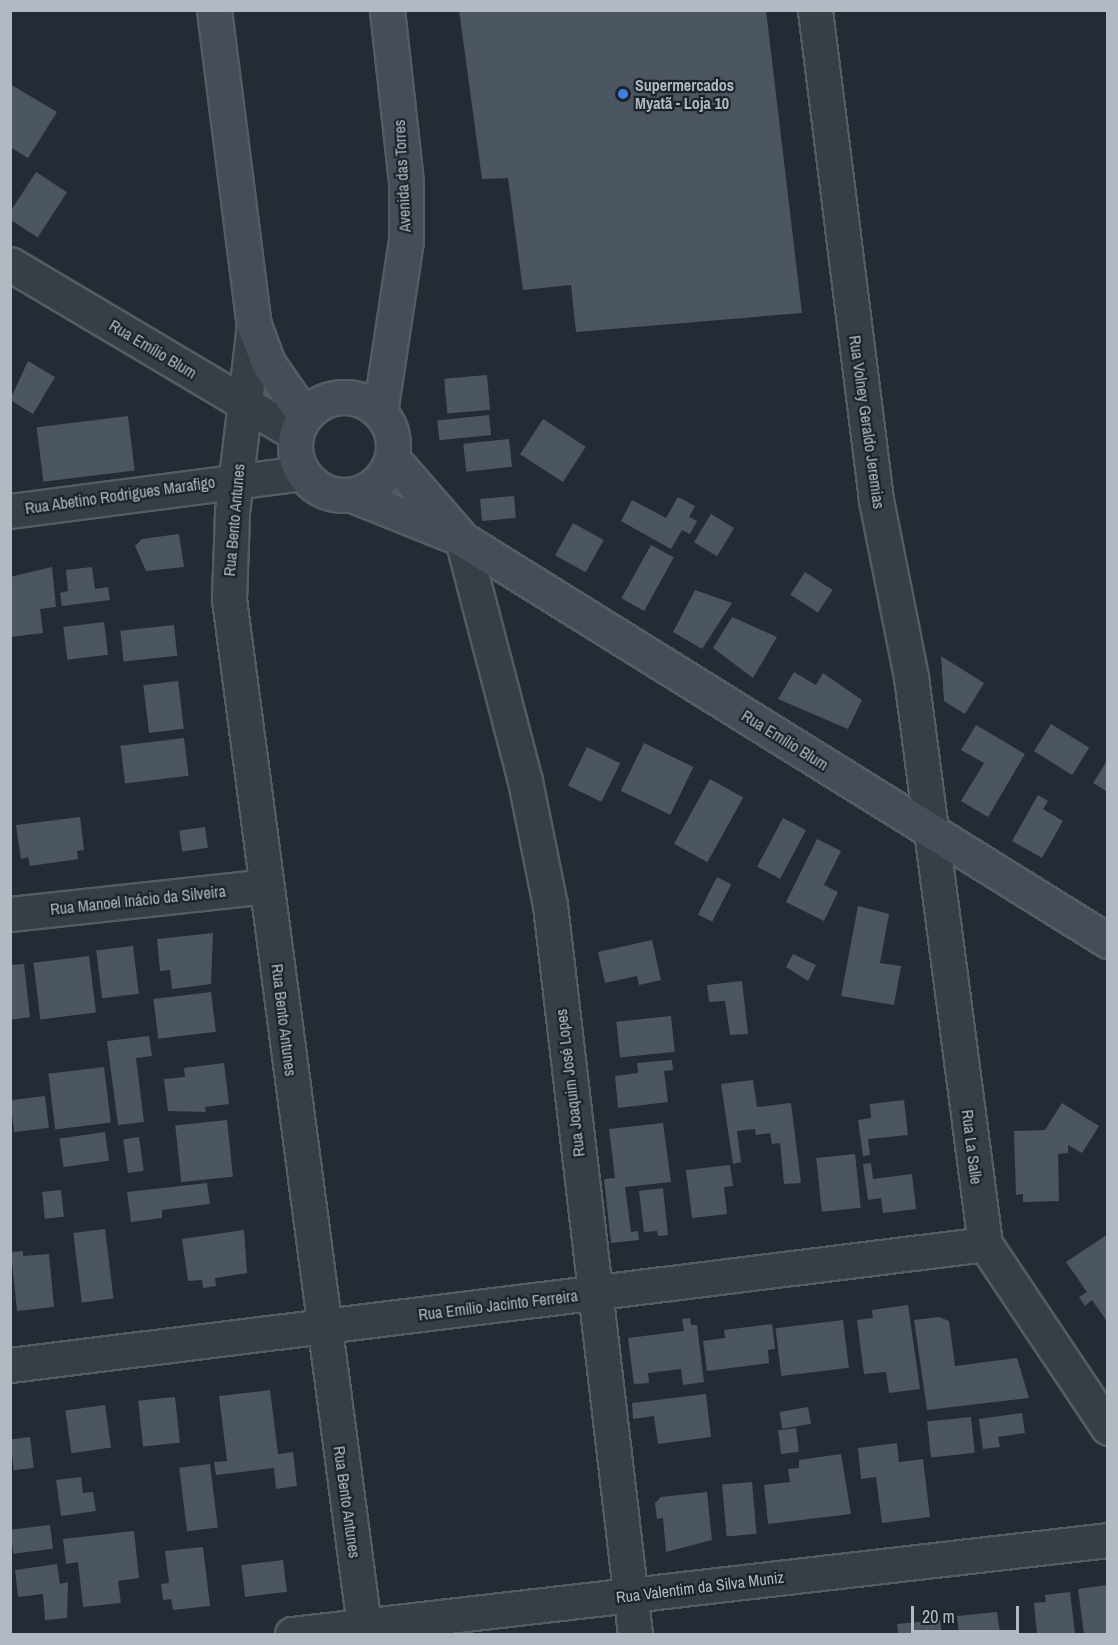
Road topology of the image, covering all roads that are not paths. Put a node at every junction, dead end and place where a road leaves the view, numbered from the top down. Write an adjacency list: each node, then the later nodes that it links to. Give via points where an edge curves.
1 (214, 10): 5 (main road)
2 (387, 10): 7 (main road, Avenida das Torres, via 406,182 405,241)
3 (815, 10): 15 (street, Rua Volney Geraldo Jeremias, via 876,500 901,618)
4 (10, 264): 6 (street, Rua Emílio Blum)
5 (254, 325): 6 (street); 8 (main road, via 268,363)
6 (245, 404): 8 (street, Rua Emílio Blum); 11 (street, Rua Bento Antunes)
7 (380, 412): 8 (main road, via 366,401 341,397 317,404); 9 (main road, via 391,434)
8 (300, 424): 10 (main road)
9 (392, 458): 12 (main road, via 378,482); 14 (main road, Rua Emílio Blum)
10 (302, 473): 11 (street, Rua Abetino Rodrigues Marafigo); 12 (main road, via 324,491)
11 (237, 479): 13 (street, Rua Abetino Rodrigues Marafigo); 16 (street, Rua Bento Antunes, via 229,599)
12 (352, 495): 14 (main road, Rua Emílio Blum)
13 (10, 511)
14 (462, 539): 15 (main road, Rua Emílio Blum); 20 (street, Rua Joaquim José Lopes, via 525,781 550,905)
15 (931, 831): 18 (main road, Rua Emílio Blum); 19 (street, Rua La Salle)
16 (266, 886): 17 (street, Rua Manoel Inácio da Silveira); 21 (street, Rua Bento Antunes)
17 (10, 915)
18 (1107, 941)
19 (985, 1244): 20 (street, Rua Emílio Jacinto Ferreira); 23 (street, Rua La Salle)
20 (595, 1293): 21 (street, Rua Emílio Jacinto Ferreira); 25 (street, Rua Joaquim José Lopes)
21 (324, 1326): 22 (street, Rua Emílio Jacinto Ferreira); 26 (street, Rua Bento Antunes)
22 (10, 1365)
23 (1107, 1428)
24 (1107, 1540): 25 (street, Rua Valentim da Silva Muniz)
25 (630, 1595): 26 (street, Rua Valentim da Silva Muniz); 28 (street, Rua Joaquim José Lopes)
26 (364, 1630): 27 (street, Rua Valentim da Silva Muniz)
27 (292, 1635)
28 (635, 1635)

